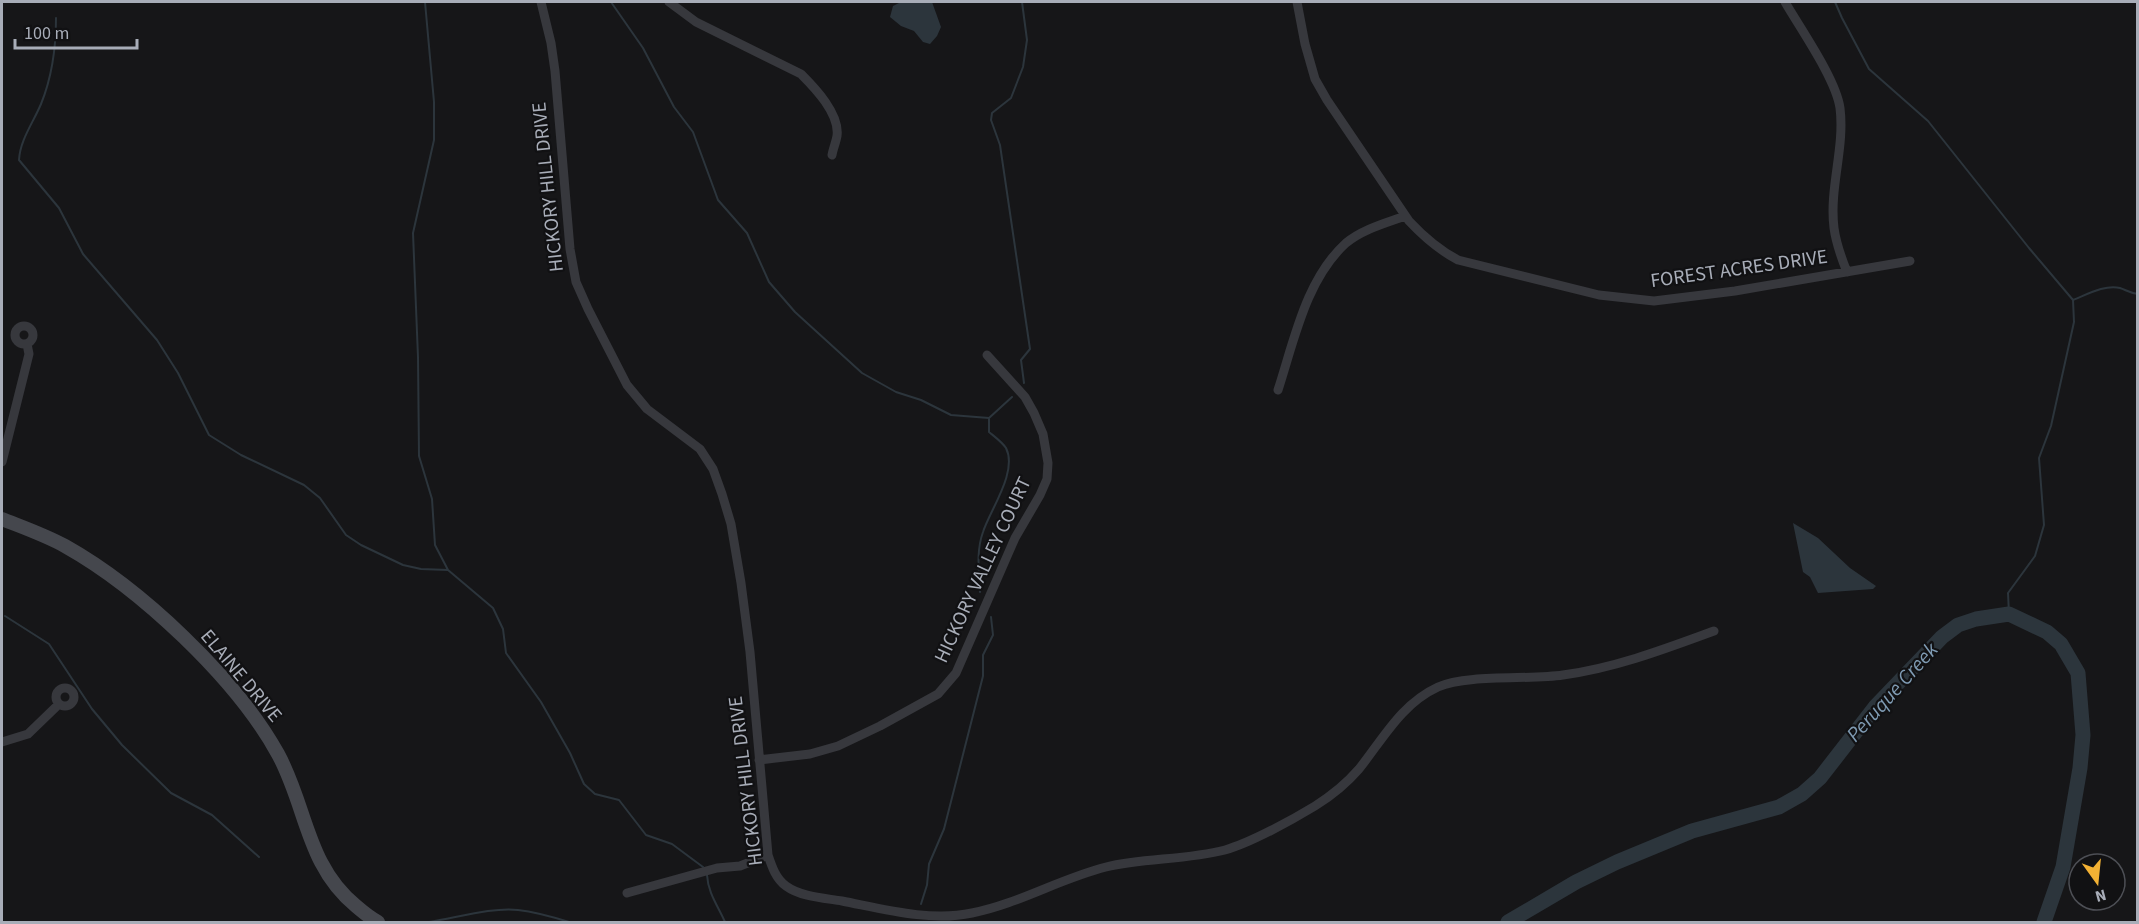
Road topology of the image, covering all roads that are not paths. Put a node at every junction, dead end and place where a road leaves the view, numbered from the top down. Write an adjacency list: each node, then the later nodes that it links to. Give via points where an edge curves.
1 (541, 2): 17 (street, HICKORY HILL DRIVE, via 556,77 576,282 627,385 646,408 700,449 713,469 731,524 741,583)
2 (669, 2): 5 (street, via 696,22 801,74 834,119 838,134)
3 (1297, 2): 6 (street, FOREST ACRES DRIVE, via 1315,79)
4 (1785, 2): 8 (street, via 1832,83 1839,106 1841,133 1833,210 1839,251)
5 (832, 155)
6 (1406, 216): 8 (street, FOREST ACRES DRIVE, via 1422,235 1458,260 1599,295 1653,301); 11 (street, via 1361,234 1331,261 1305,309)
7 (1910, 261): 8 (street, FOREST ACRES DRIVE)
8 (1847, 272)
9 (27, 344): 12 (street, via 29,354)
10 (987, 355): 17 (street, HICKORY VALLEY COURT, via 1025,397 1034,413 1043,434 1047,479 1016,538 956,673 938,694 838,746)
11 (1278, 390)
12 (2, 462)
13 (2, 519): 20 (street, ELAINE DRIVE, via 64,545 89,561 135,595 219,674 279,756 324,870 345,897)
14 (1714, 630): 18 (street, HICKORY HILL DRIVE, via 1629,660 1563,675 1462,681 1441,686 1402,712 1339,789 1245,842 1224,850 1083,873 968,914 933,916 803,894 778,879)
15 (59, 704): 16 (street, via 28,734)
16 (2, 742)
17 (759, 760): 18 (street, HICKORY HILL DRIVE)
18 (768, 855): 19 (street, via 740,866 717,868)
19 (627, 893)
20 (378, 922)

